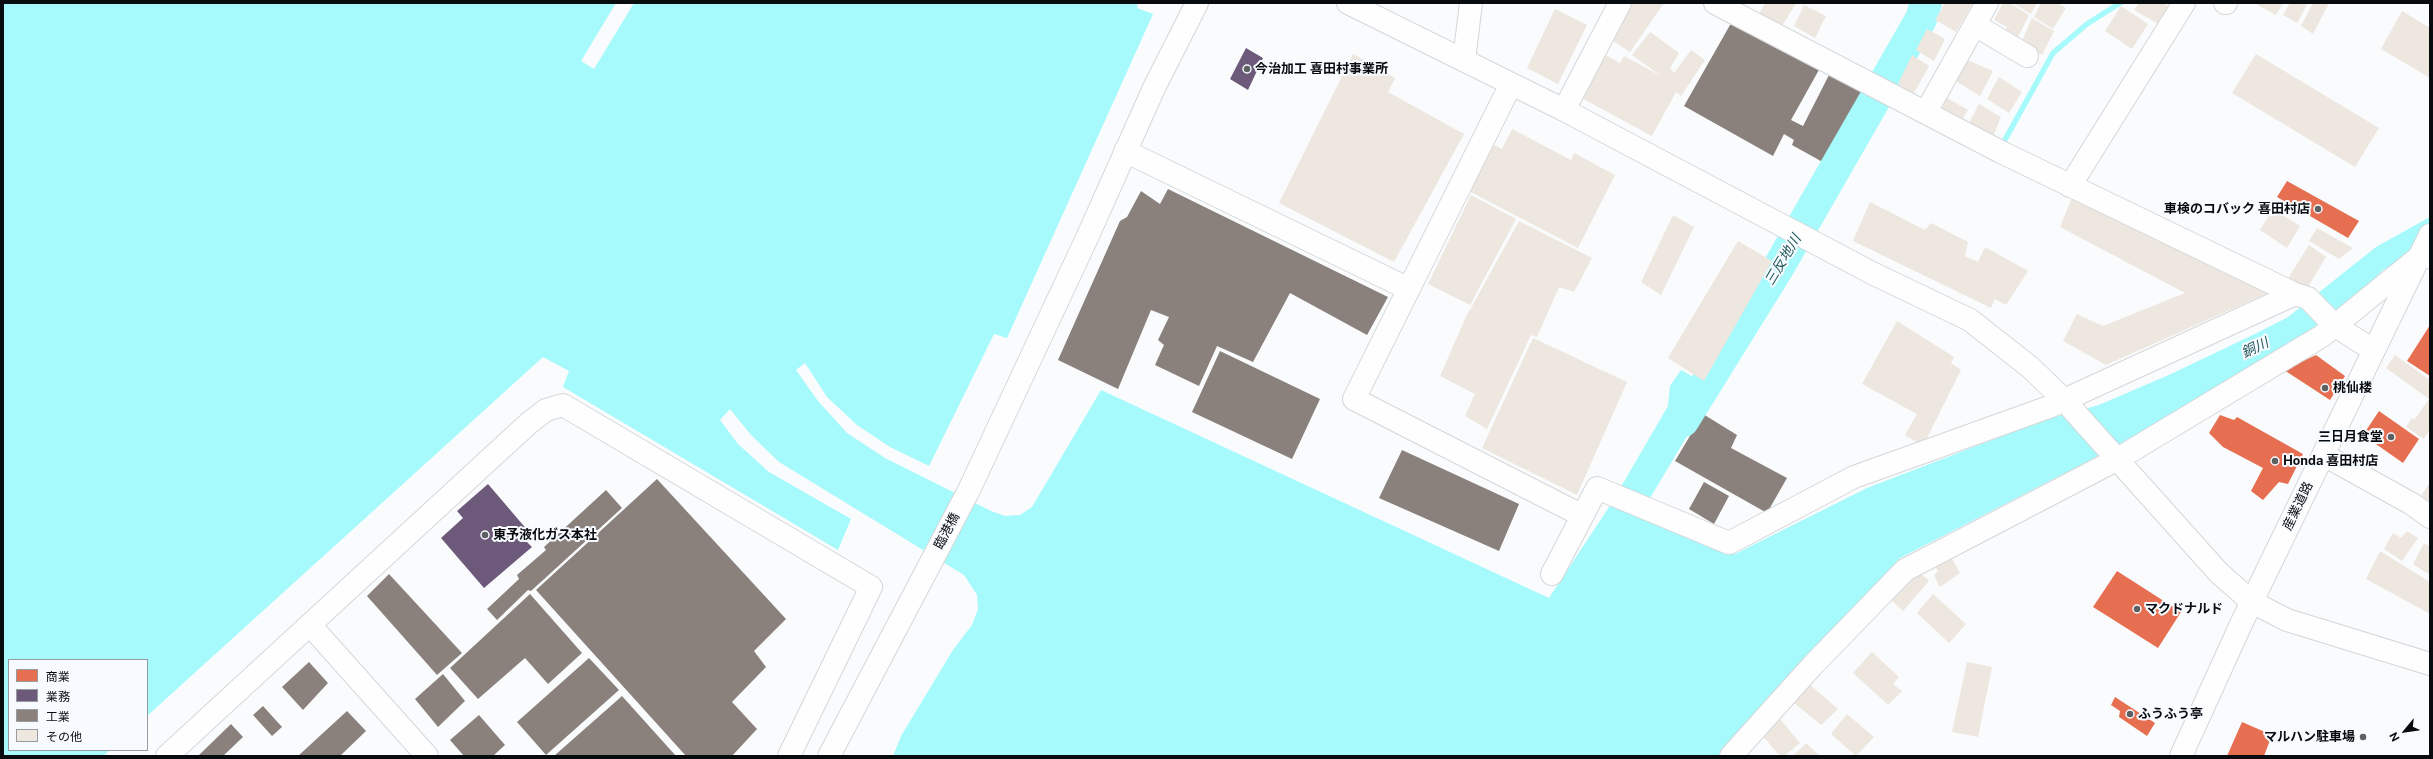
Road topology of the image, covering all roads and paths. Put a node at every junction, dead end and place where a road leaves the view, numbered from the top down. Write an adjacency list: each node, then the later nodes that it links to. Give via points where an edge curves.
1 (1198, 3): 14 (street, 臨港橋)
2 (1348, 3): 10 (street)
3 (1471, 3): 10 (street)
4 (1620, 3): 12 (street)
5 (1986, 3): 8 (street)
6 (2184, 3): 15 (street)
7 (1726, 6): 13 (street)
8 (1975, 25): 9 (street); 13 (street)
9 (2027, 56)
10 (1464, 60): 11 (street)
11 (1511, 84): 12 (street); 18 (street)
12 (1564, 110): 22 (street, via 1872,273 1970,320 2031,368)
13 (1926, 112): 15 (street)
14 (1125, 151): 18 (street); 34 (street, 臨港橋, via 969,490)
15 (2070, 186): 19 (street)
16 (2430, 235): 17 (street, 産業道路)
17 (2424, 257): 20 (street); 21 (street, 産業道路)
18 (1409, 289): 25 (street, via 1354,399)
19 (2295, 294): 20 (street, via 2308,298); 22 (street)
20 (2334, 325): 21 (street); 24 (street, via 2322,336)
21 (2373, 350): 23 (street, 産業道路)
22 (2064, 400): 24 (street); 25 (street, via 1854,477 1728,543 1597,488)
23 (2324, 455): 26 (street, via 2412,504); 28 (street, 産業道路)
24 (2114, 457): 28 (street, via 2219,573); 35 (street, via 1905,570 1812,666)
25 (1581, 515): 27 (street)
26 (2430, 517)
27 (1552, 574)
28 (2252, 602): 30 (street, via 2287,620); 36 (street, 産業道路)
29 (310, 625): 31 (street); 32 (street); 33 (street, via 529,423 546,410 563,406 871,587)
30 (2430, 664)
31 (167, 756)
32 (427, 756)
33 (788, 756)
34 (829, 756)
35 (1731, 756)
36 (2181, 756)

